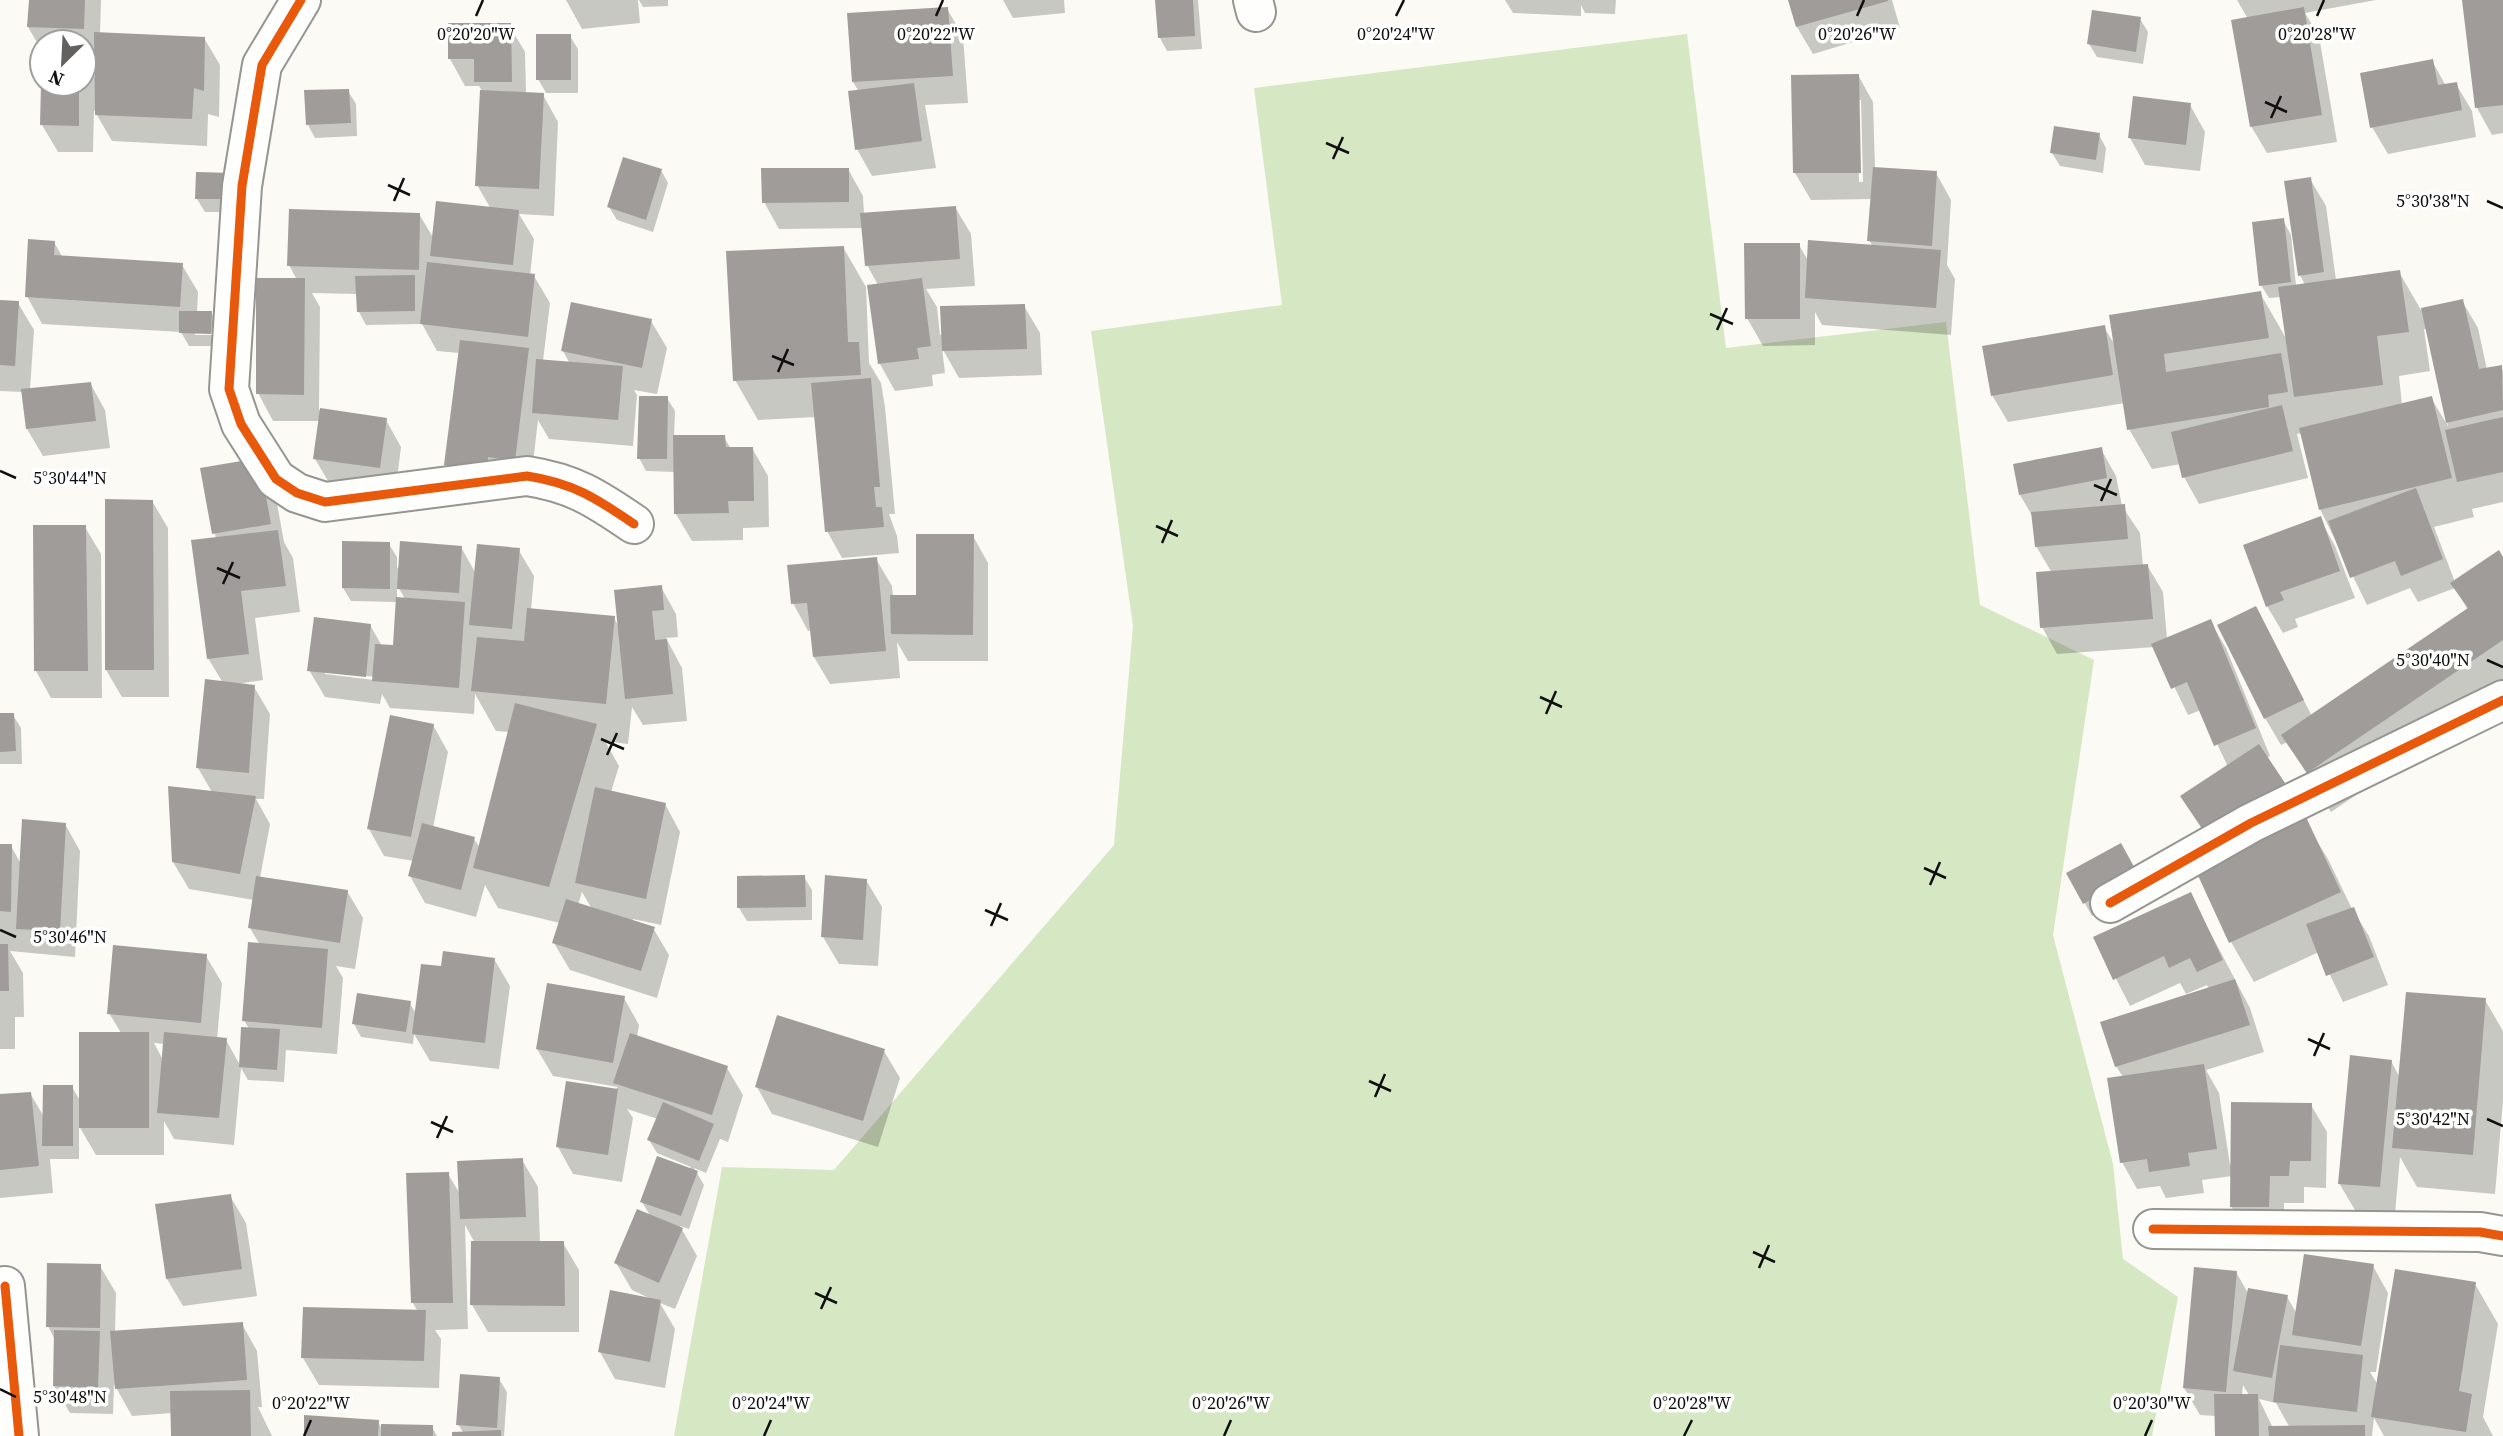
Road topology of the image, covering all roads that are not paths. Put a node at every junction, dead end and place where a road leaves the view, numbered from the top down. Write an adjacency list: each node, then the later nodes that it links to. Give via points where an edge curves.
1 (301, 0): 2 (street, via 262,65 242,186 229,389 241,424 260,457 276,479 325,502 527,476 590,493)
2 (634, 524)
3 (2503, 700): 4 (street, via 2251,824)
4 (2110, 903)
5 (2153, 1228): 6 (street)
6 (2503, 1236)
7 (5, 1286): 8 (street)
8 (19, 1436)

